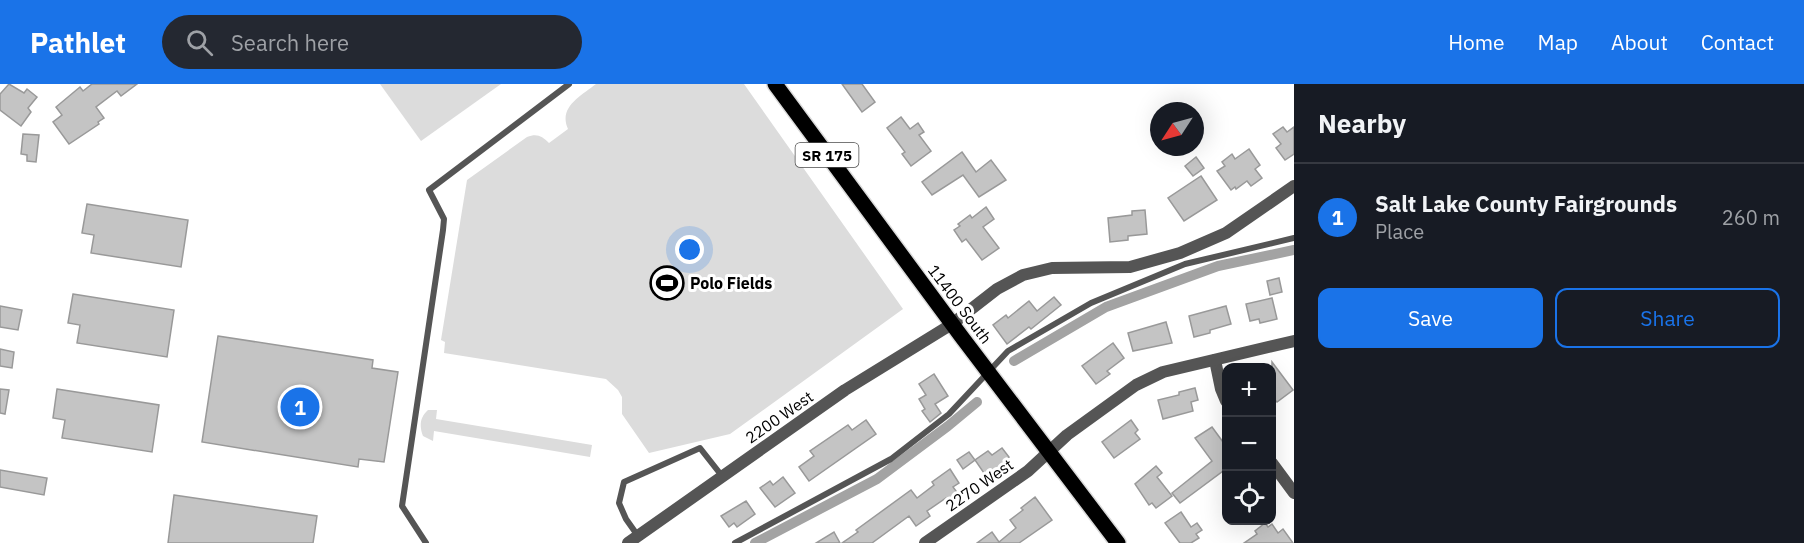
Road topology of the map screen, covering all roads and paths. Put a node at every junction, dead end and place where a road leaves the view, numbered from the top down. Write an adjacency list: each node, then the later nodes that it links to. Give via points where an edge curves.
1 (569, 84): 15 (lane, via 429,190 444,219 402,506)
2 (775, 84): 5 (main road, 11400 South / SR 175)
3 (1294, 186): 5 (street, 2200 West, via 1226,233 1180,253 1130,267 1052,268 1023,275 997,289)
4 (1294, 238): 8 (lane, via 1185,264 1091,303 1008,351)
5 (952, 324): 8 (main road, 11400 South / SR 175); 12 (street, 2200 West, via 845,390)
6 (1294, 341): 7 (street, 2270 West)
7 (1215, 360): 9 (street); 10 (street, 2270 West, via 1145,380 1071,432)
8 (989, 372): 10 (main road, 11400 South / SR 175); 16 (lane, via 949,414 891,459)
9 (1222, 391)
10 (1050, 452): 17 (street, 2270 West); 18 (main road, 11400 South / SR 175)
11 (1276, 469): 13 (street)
12 (722, 476): 14 (street, 2200 West); 14 (lane, via 700,448 624,482 619,503)
13 (1294, 494)
14 (633, 539)
15 (426, 543)
16 (735, 543)
17 (925, 543)
18 (1119, 543)

